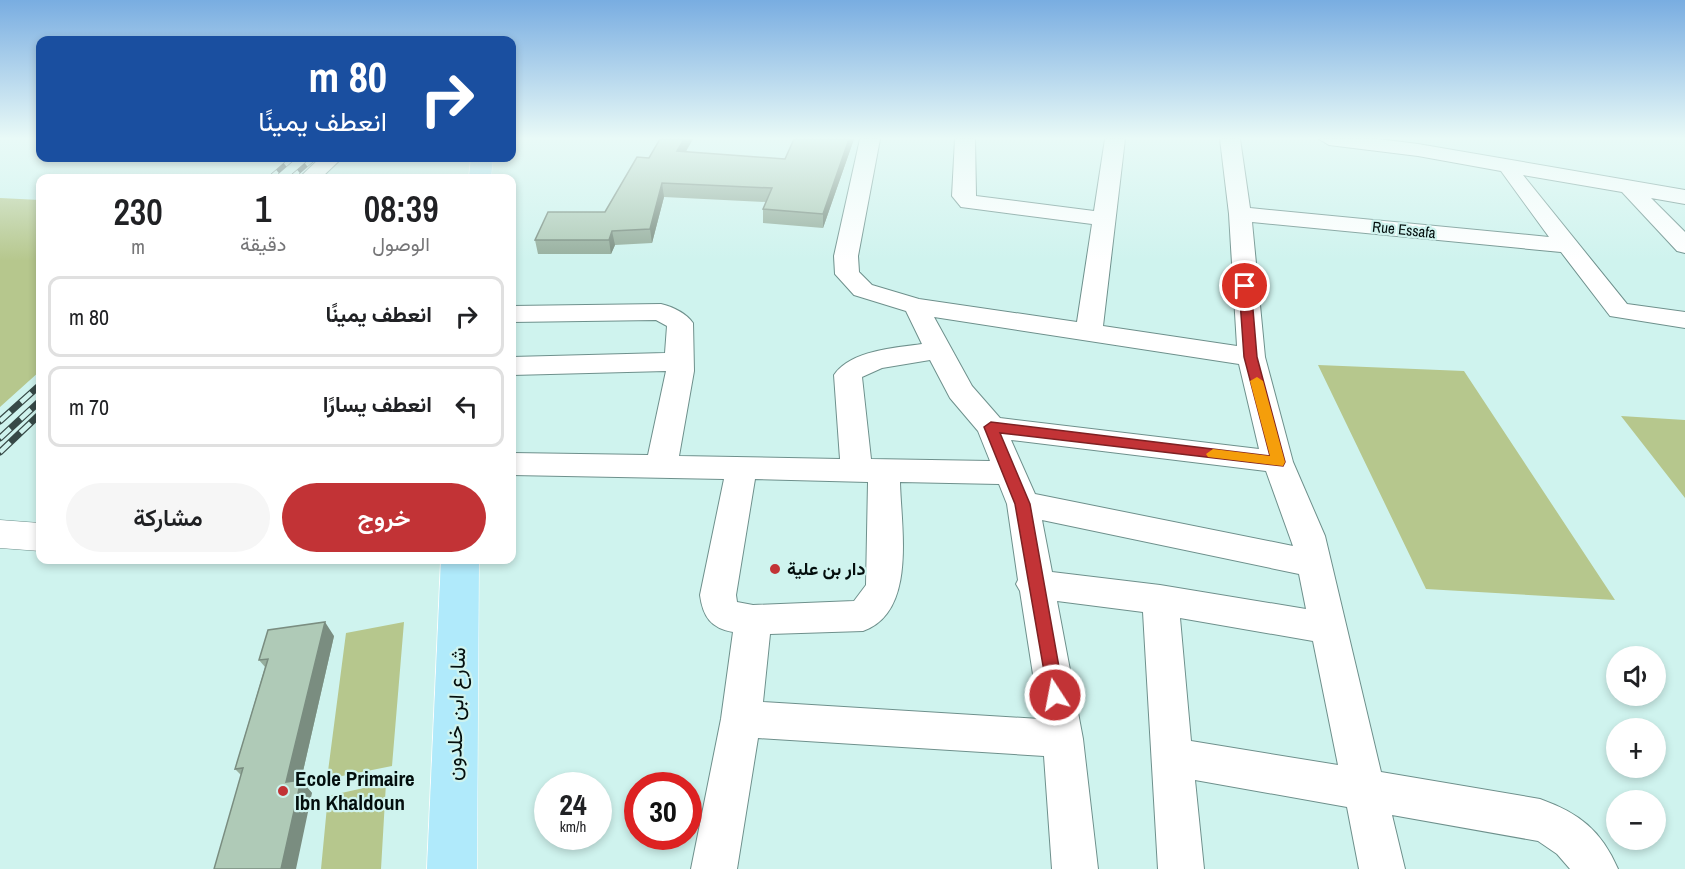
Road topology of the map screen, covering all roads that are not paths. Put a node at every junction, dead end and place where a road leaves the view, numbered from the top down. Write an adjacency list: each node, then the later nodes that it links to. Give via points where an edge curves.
1 (862, 180): 13 (street, via 846,256 847,274 863,290)
2 (964, 180): 10 (street, via 963,196 969,202)
3 (1109, 180): 10 (street)
4 (1235, 180): 9 (street)
5 (1516, 180): 11 (street)
6 (1595, 180): 7 (street)
7 (1627, 185): 8 (street); 12 (street)
8 (1685, 197)
9 (1240, 214): 11 (street, Rue Essafa); 18 (street)
10 (1104, 219): 16 (street)
11 (1568, 246): 15 (street, via 1619,311)
12 (1685, 246)
13 (915, 306): 16 (street); 17 (street)
14 (516, 314): 19 (street, via 661,312 680,323)
15 (1685, 320)
16 (1089, 332): 18 (street)
17 (938, 350): 21 (street, via 960,391); 26 (street, via 862,364 848,375)
18 (1251, 357): 22 (street)
19 (678, 361): 20 (street); 24 (street, via 680,371)
20 (516, 366)
21 (991, 427): 22 (street); 27 (street)
22 (1278, 462): 31 (street, via 1308,536)
23 (516, 464): 24 (street)
24 (661, 467): 25 (street)
25 (741, 470): 26 (street); 34 (street, via 718,595 720,610 730,617)
26 (870, 471): 27 (street); 34 (street, via 884,585 872,608 863,616)
27 (1017, 489): 31 (street); 32 (street)
28 (0, 534): 29 (street)
29 (36, 537)
30 (460, 564): 40 (main road, شارع ابن خلدون)
31 (1314, 564): 35 (street)
32 (1034, 584): 33 (street); 37 (street)
33 (1160, 600): 35 (street); 38 (street)
34 (753, 620): 36 (street)
35 (1329, 628): 39 (street)
36 (741, 719): 37 (street); 41 (street)
37 (1063, 739): 42 (street)
38 (1173, 757): 39 (street); 43 (street)
39 (1364, 789): 44 (street); 45 (street, via 1549,823 1574,838 1588,853)
40 (452, 869)
41 (714, 869)
42 (1075, 869)
43 (1181, 869)
44 (1382, 869)
45 (1595, 869)

